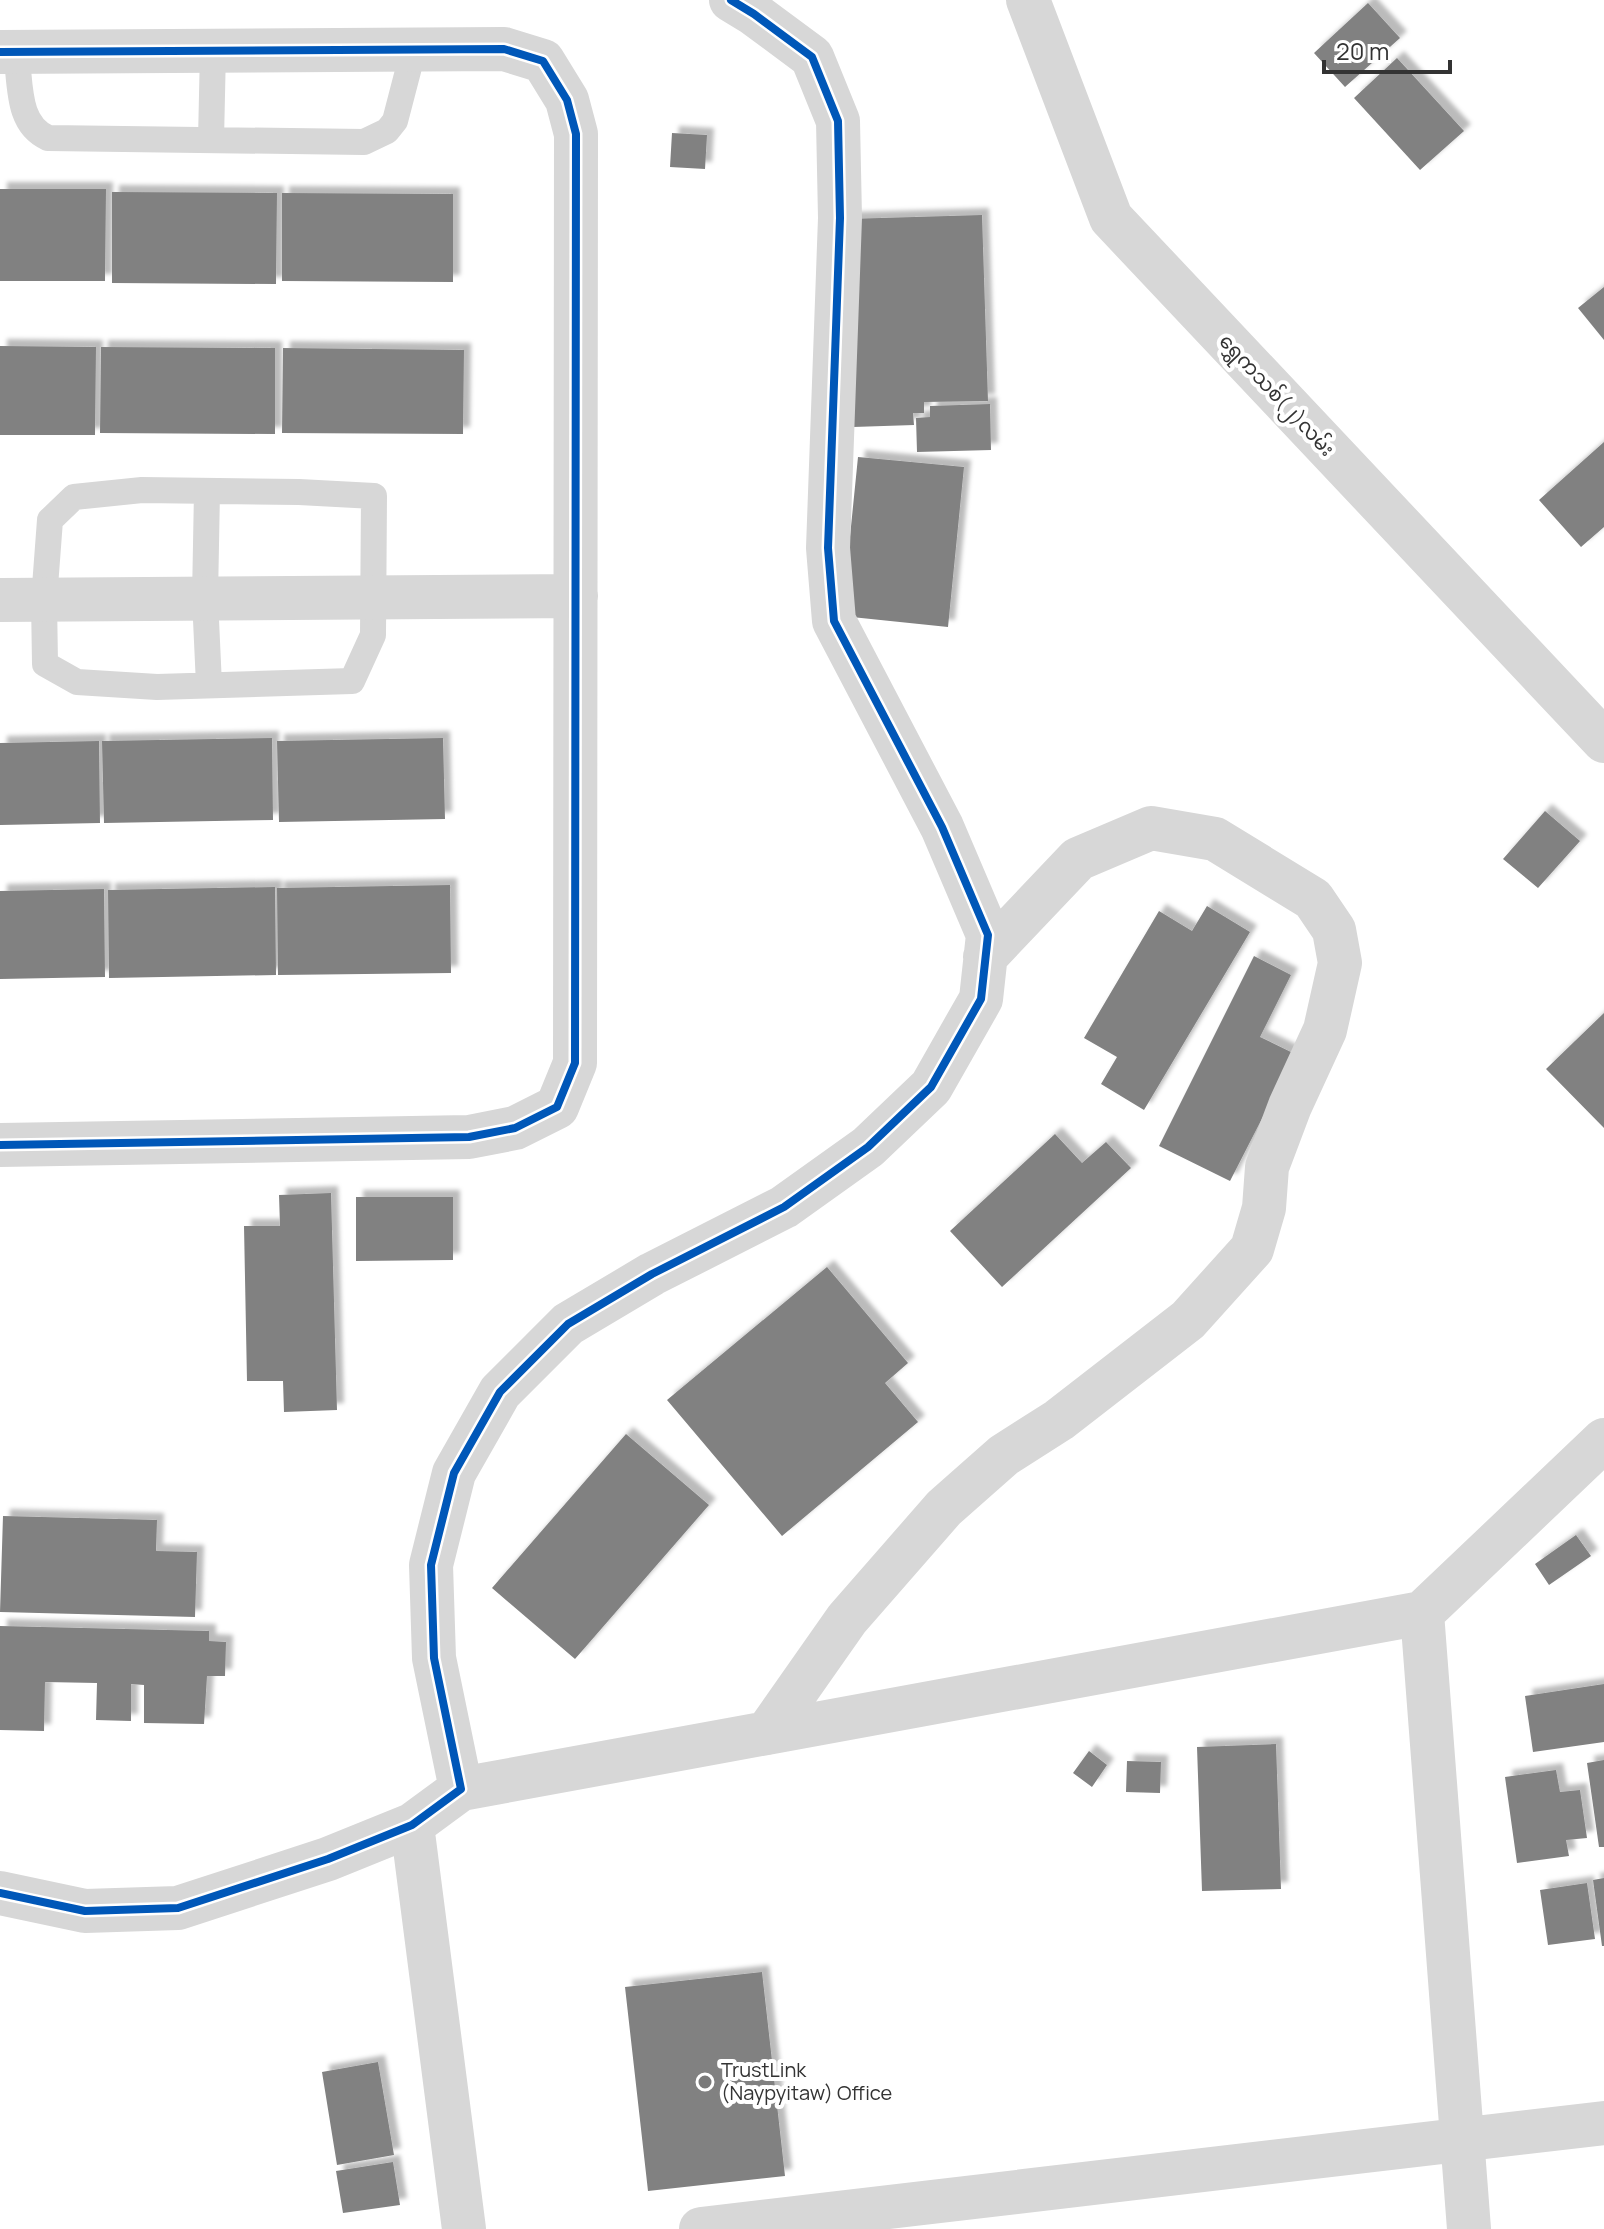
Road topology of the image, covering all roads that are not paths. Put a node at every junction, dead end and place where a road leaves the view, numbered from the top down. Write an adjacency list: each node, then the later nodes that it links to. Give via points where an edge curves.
1 (731, 0): 15 (street, via 812,57 838,121 840,218 828,548 834,621 942,827 988,935)
2 (1028, 0): 14 (street, ရွှေကသစ်(၂)လမ်း, via 1111,218)
3 (414, 48): 4 (street); 6 (lane, via 395,121 364,142); 8 (street, via 504,49 543,61 567,100 576,134)
4 (213, 50): 5 (street); 6 (lane)
5 (8, 52): 6 (lane, via 25,117 34,131 48,138)
6 (211, 140)
7 (207, 491): 9 (lane, via 374,496); 10 (lane); 12 (lane, via 74,497 50,520)
8 (576, 596): 9 (street); 16 (street, via 575,1063 557,1107 515,1128 469,1137)
9 (372, 597): 10 (street); 13 (lane, via 373,635 352,681)
10 (205, 598): 12 (street); 13 (lane)
11 (0, 600): 12 (street)
12 (44, 600): 13 (lane, via 45,664 77,682)
13 (209, 685)
14 (1604, 741)
15 (985, 957): 19 (street, via 1078,859 1151,828 1215,839 1313,899 1334,930 1340,963 1325,1030 1267,1167 1264,1208 1252,1249 1188,1320 1059,1420 1004,1455 944,1508 847,1619); 20 (street, via 981,999 931,1087 868,1147 784,1207 568,1324 500,1392 454,1473 431,1565 434,1658)
16 (0, 1145)
17 (1597, 1460): 18 (street)
18 (1422, 1613): 19 (street); 24 (street)
19 (767, 1733): 20 (street)
20 (461, 1789): 21 (street)
21 (412, 1825): 22 (street, via 178,1908 85,1911); 25 (street)
22 (0, 1893)
23 (1604, 2123): 24 (street)
24 (1462, 2141): 26 (street); 27 (street)
25 (464, 2229)
26 (701, 2229)
27 (1469, 2229)

